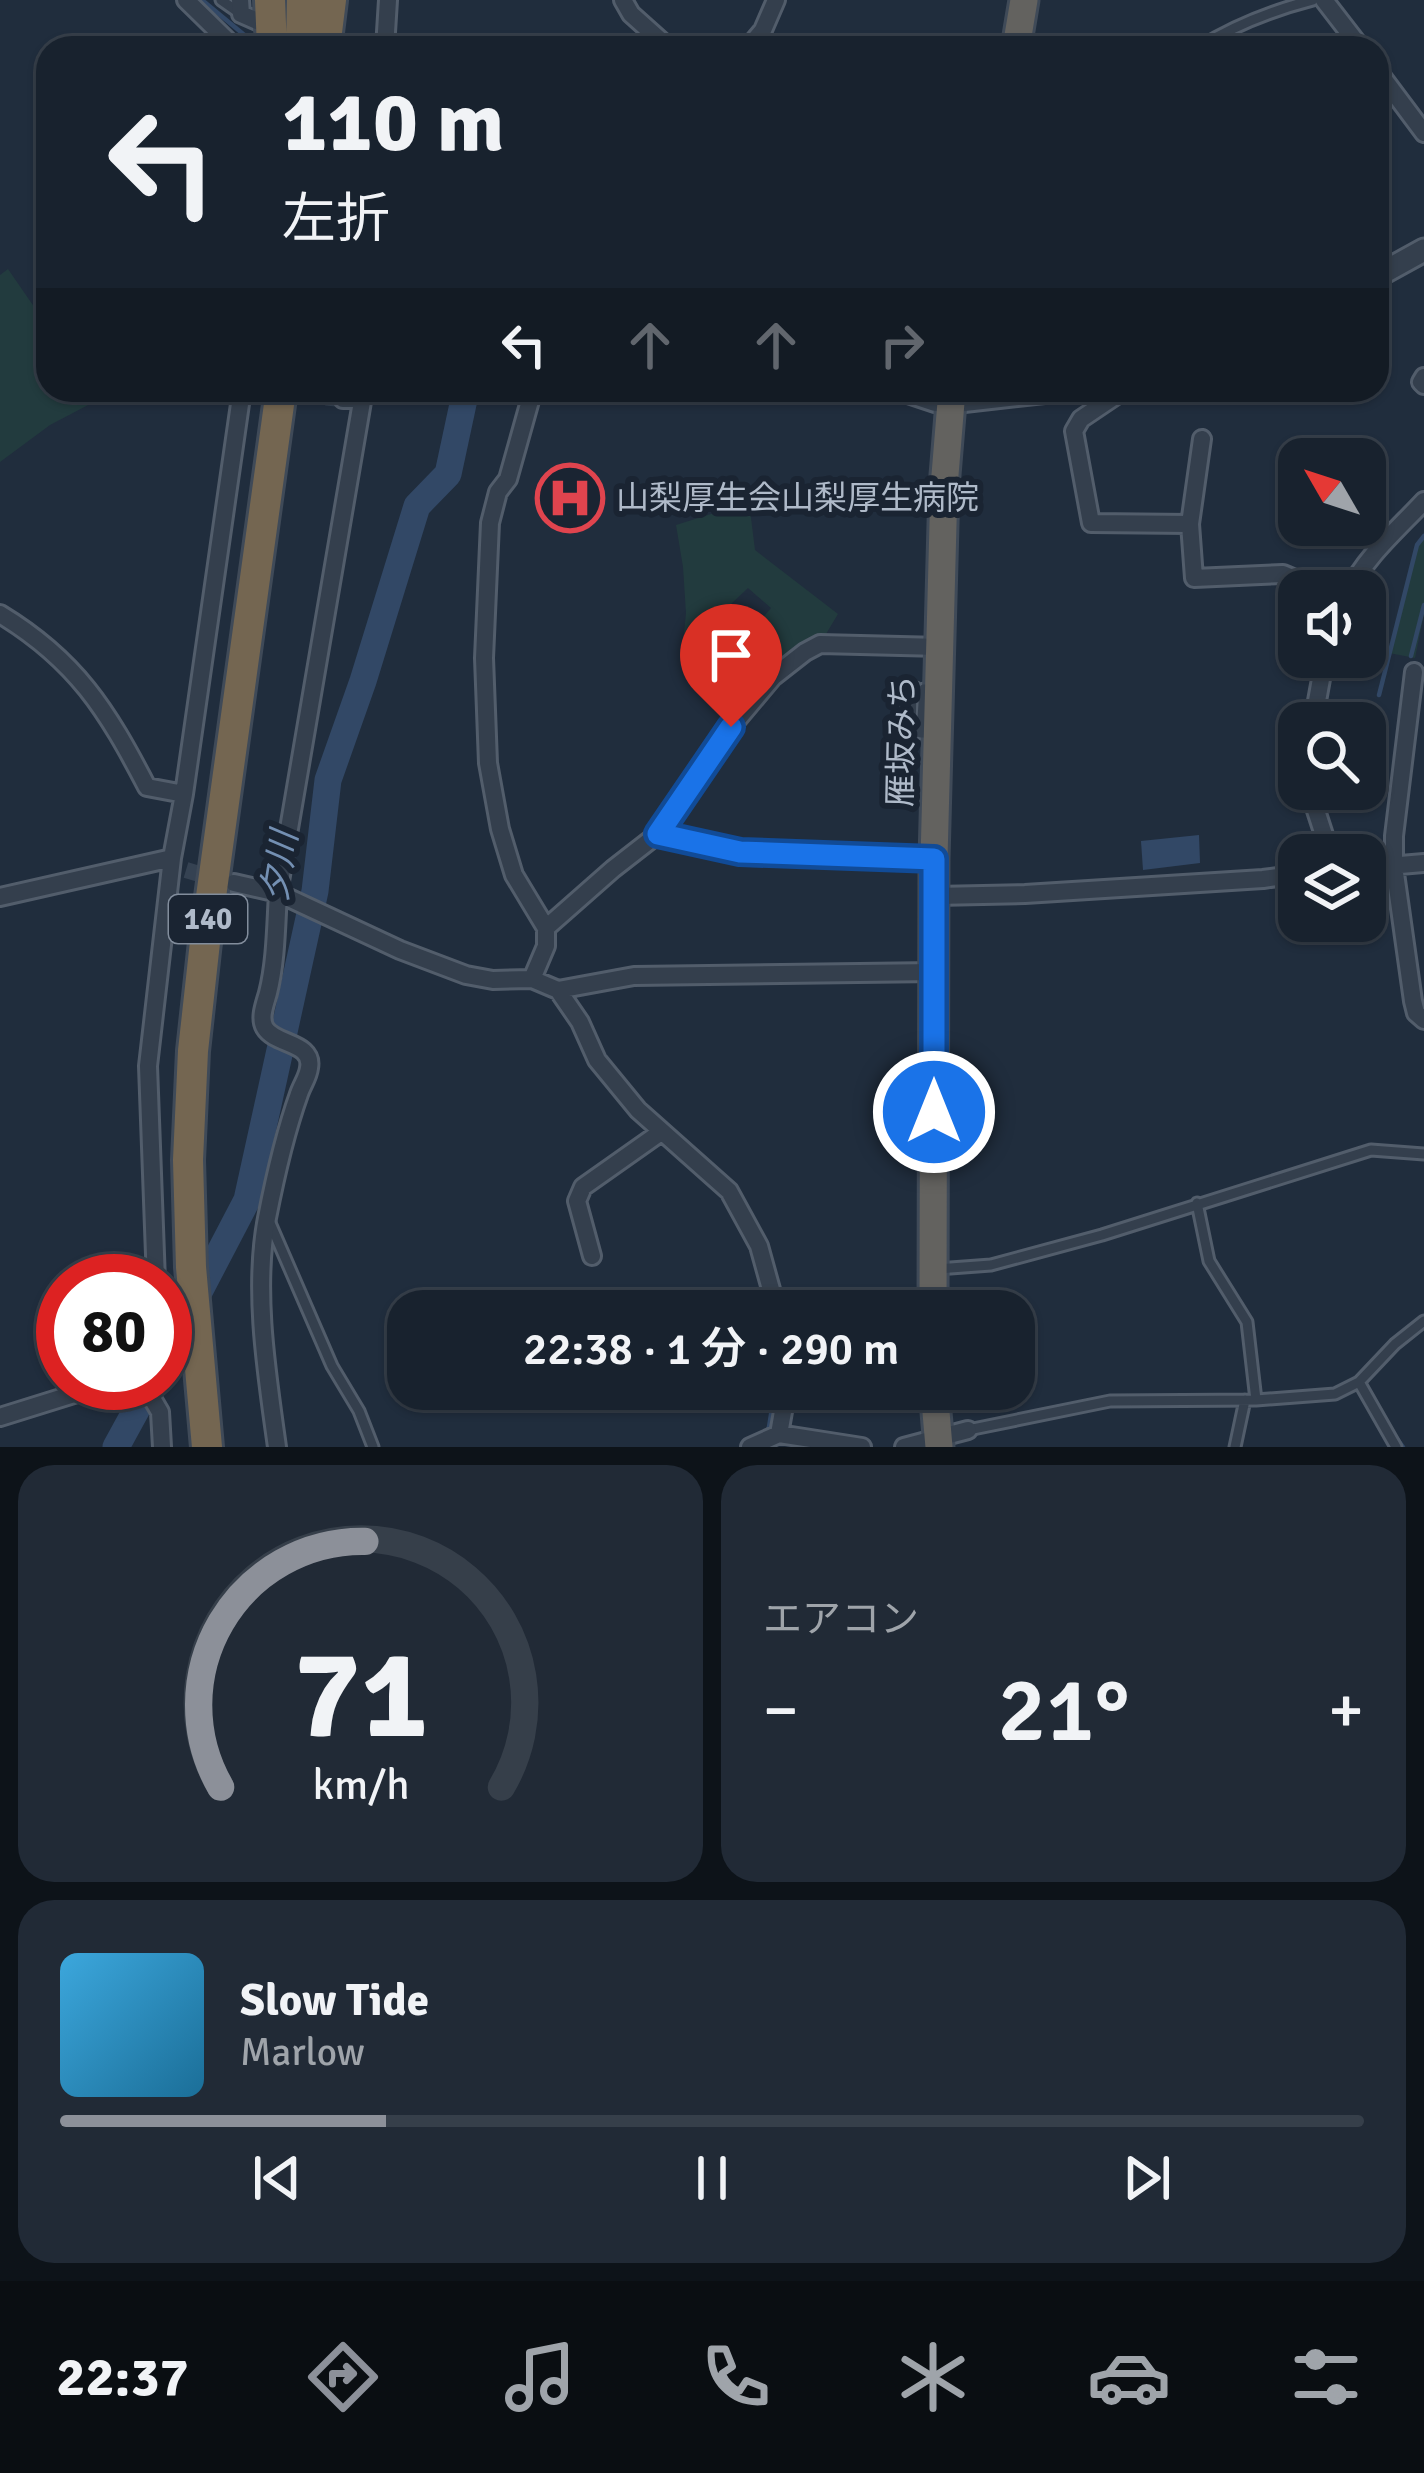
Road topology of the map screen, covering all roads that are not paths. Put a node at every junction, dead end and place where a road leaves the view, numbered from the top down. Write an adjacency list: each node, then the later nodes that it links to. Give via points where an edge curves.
1 (186, 0): 13 (street)
2 (221, 0): 11 (lane)
3 (302, 0): 14 (highway)
4 (331, 0): 15 (highway)
5 (388, 0): 16 (street)
6 (623, 0): 17 (street)
7 (776, 0): 18 (street)
8 (1024, 0): 19 (highway)
9 (1313, 0): 20 (lane)
10 (1324, 0): 21 (street)
11 (240, 7): 12 (street)
12 (268, 24)
13 (218, 36)
14 (301, 36)
15 (326, 36)
16 (386, 36)
17 (656, 36)
18 (759, 36)
19 (1018, 36)
20 (1219, 36)
21 (1352, 36)
22 (1389, 86): 23 (street)
23 (1424, 133)
24 (1424, 250): 25 (street)
25 (1389, 269)
26 (246, 402): 44 (street)
27 (270, 402): 37 (highway)
28 (279, 402): 37 (highway, 140)
29 (355, 402): 53 (street)
30 (530, 402): 56 (street, via 490,523 485,720 500,829 514,875)
31 (951, 402): 40 (highway, 雁坂みち)
32 (1106, 402): 35 (street, via 1074,431 1091,523)
33 (1202, 439): 35 (street)
34 (1424, 501): 36 (street)
35 (1190, 524): 38 (street, via 1194,578)
36 (1362, 570)
37 (256, 574): 80 (highway, 140, via 193,1051 191,1267)
38 (1278, 574)
39 (0, 614): 44 (street, via 62,659 94,695 146,787)
40 (940, 646): 42 (highway, 雁坂みち); 45 (street, via 820,644 805,652 731,727)
41 (1414, 672): 49 (street)
42 (925, 688): 43 (highway, 雁坂みち); 43 (lane, via 898,687 900,733)
43 (924, 733): 46 (highway, 雁坂みち)
44 (184, 794): 48 (street)
45 (658, 834): 46 (street, via 740,852); 56 (street)
46 (934, 859): 54 (highway, 雁坂みち)
47 (1424, 863): 49 (street)
48 (176, 865): 55 (street); 65 (street, via 148,1066)
49 (1394, 866): 50 (street); 60 (street, via 1413,1001)
50 (1386, 867)
51 (1278, 877): 54 (street)
52 (234, 884): 53 (street)
53 (278, 892): 58 (street, via 466,975); 64 (street, via 262,1024 310,1060)
54 (936, 896): 57 (highway, 雁坂みち)
55 (0, 897)
56 (547, 928): 58 (street)
57 (936, 972): 59 (street, via 634,976); 67 (highway, 雁坂みち)
58 (532, 979): 59 (street)
59 (558, 990): 61 (street, via 597,1060)
60 (1424, 1020)
61 (661, 1132): 66 (street, via 584,1186 577,1202); 68 (street, via 729,1191 759,1246)
62 (1424, 1154): 63 (lane, via 1371,1150)
63 (1197, 1203): 67 (lane, via 991,1265); 72 (lane, via 1210,1261 1246,1322)
64 (268, 1215): 84 (street, via 261,1284); 85 (lane)
65 (155, 1254)
66 (592, 1256)
67 (932, 1269): 69 (highway, 雁坂みち)
68 (771, 1290)
69 (932, 1290)
70 (1424, 1321): 71 (lane)
71 (1358, 1382): 72 (lane, via 1322,1397); 89 (lane)
72 (1250, 1400): 78 (lane, via 1110,1401); 88 (lane)
73 (36, 1406): 77 (street)
74 (159, 1410): 83 (street)
75 (783, 1410): 79 (street)
76 (936, 1410): 81 (highway)
77 (0, 1418)
78 (968, 1430): 81 (street)
79 (779, 1434): 82 (street); 86 (street)
80 (207, 1436)
81 (938, 1442): 87 (street)
82 (854, 1446)
83 (162, 1447)
84 (277, 1447)
85 (373, 1447)
86 (750, 1447)
87 (904, 1447)
88 (1234, 1447)
89 (1396, 1447)

